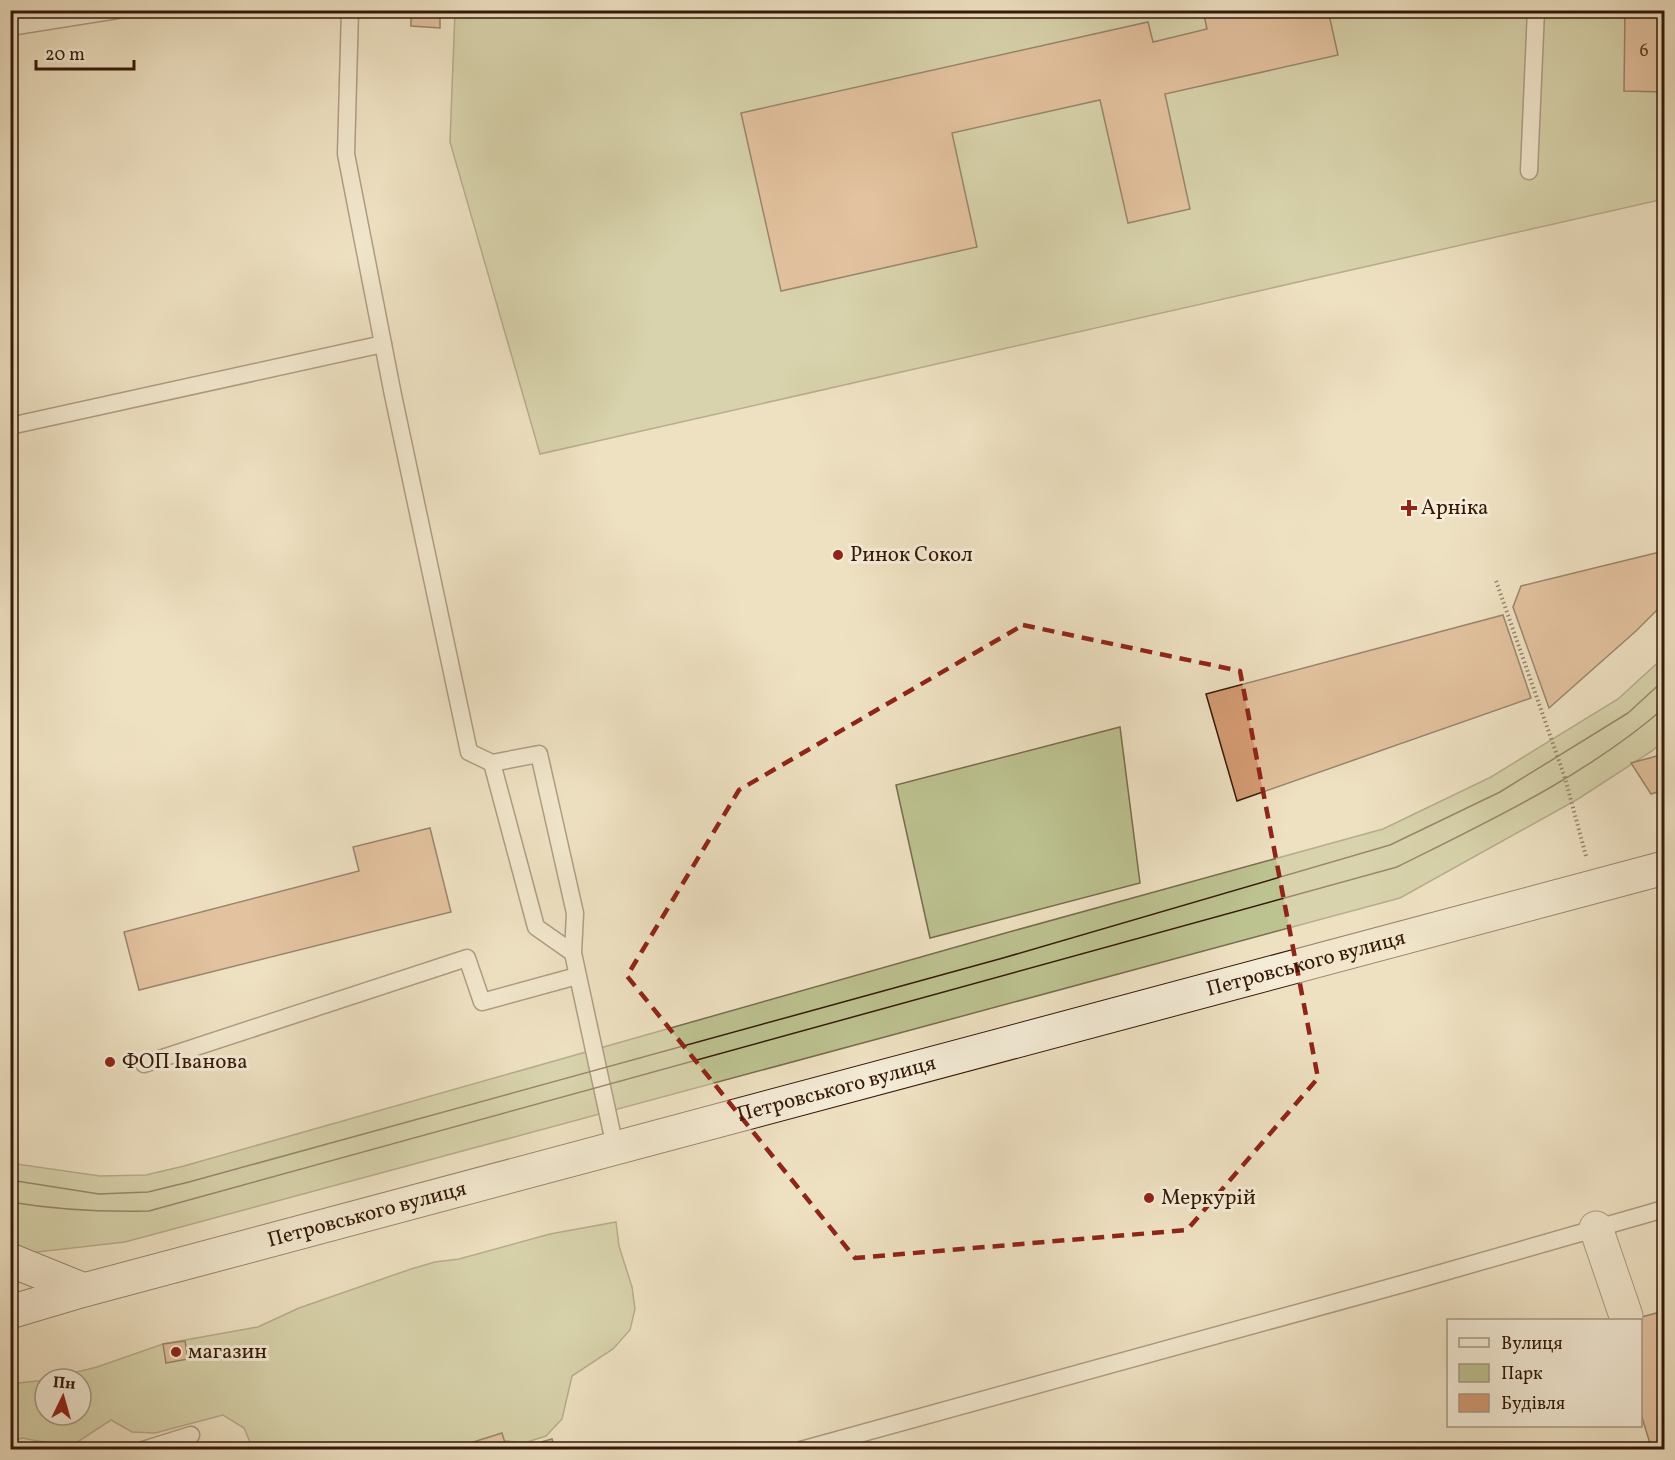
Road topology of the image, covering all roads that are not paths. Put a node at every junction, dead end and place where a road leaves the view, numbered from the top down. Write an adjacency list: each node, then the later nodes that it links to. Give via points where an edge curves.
1 (117, 10): 4 (lane)
2 (350, 10): 6 (lane, via 346,154)
3 (1536, 10): 5 (lane)
4 (10, 27)
5 (1529, 171)
6 (383, 344): 7 (lane); 8 (lane, via 469,752)
7 (10, 426)
8 (492, 763): 10 (lane, via 536,927); 10 (lane, via 539,754 575,913)
9 (1665, 867): 13 (main road, Петровського вулиця)
10 (573, 953): 11 (lane)
11 (577, 976): 12 (lane, via 482,1002 467,958); 13 (lane)
12 (144, 1064)
13 (615, 1147): 17 (main road, Петровського вулиця)
14 (1665, 1209): 15 (lane)
15 (1596, 1228): 19 (main road); 23 (lane)
16 (10, 1260): 17 (main road)
17 (84, 1290): 18 (main road, Петровського вулиця); 20 (main road)
18 (10, 1312)
19 (1626, 1316)
20 (10, 1322)
21 (143, 1449): 22 (lane, via 191,1435)
22 (187, 1449)
23 (801, 1449)

